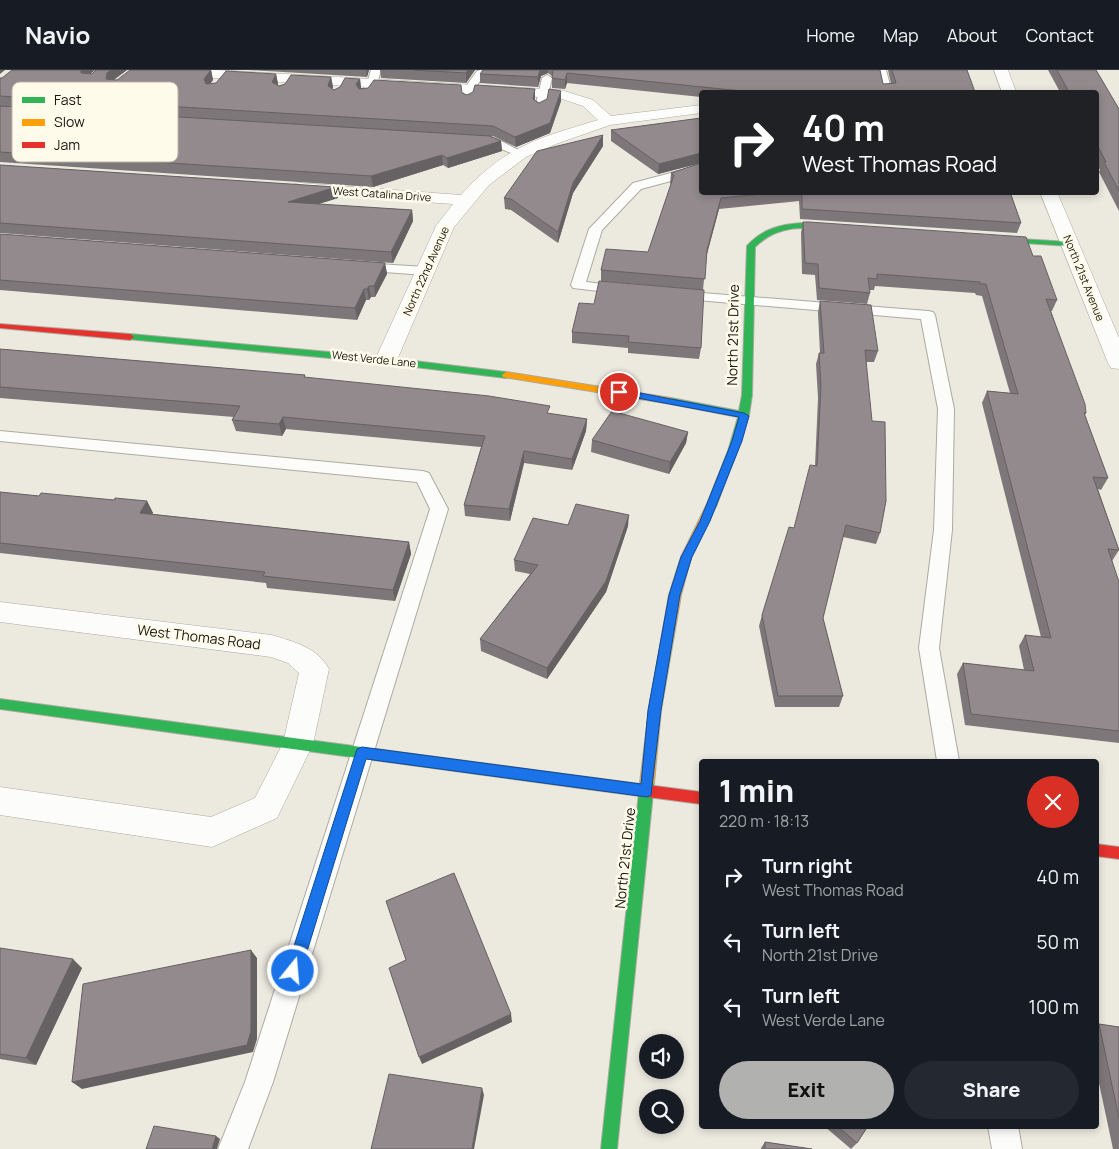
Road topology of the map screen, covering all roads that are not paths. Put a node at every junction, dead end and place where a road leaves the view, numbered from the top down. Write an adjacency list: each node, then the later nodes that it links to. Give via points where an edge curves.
1 (882, 70): 10 (lane)
2 (1001, 70): 11 (street)
3 (137, 71): 4 (street)
4 (194, 72): 6 (street, via 220,80)
5 (481, 73): 12 (lane)
6 (256, 74): 8 (street)
7 (547, 78): 13 (lane)
8 (291, 80): 9 (street, via 339,88)
9 (371, 83): 12 (street)
10 (887, 90)
11 (1008, 90)
12 (469, 95): 13 (street)
13 (542, 101): 15 (street, via 561,94 588,103)
14 (699, 109): 15 (street, North 22nd Avenue)
15 (608, 121): 17 (street, North 22nd Avenue)
16 (460, 138): 17 (lane, via 493,141)
17 (520, 154): 21 (street, North 22nd Avenue, via 483,181)
18 (699, 170): 27 (lane, via 638,186 596,229 578,285)
19 (284, 187): 21 (street, West Catalina Drive)
20 (1049, 195): 24 (street, North 21st Avenue)
21 (465, 200): 26 (street, North 22nd Avenue, via 445,226)
22 (846, 229): 29 (street, North 21st Drive, via 779,227 756,237 751,246)
23 (985, 238): 24 (street)
24 (1070, 244): 32 (street, North 21st Avenue)
25 (348, 266): 26 (lane)
26 (426, 272): 31 (street, North 22nd Avenue)
27 (635, 291)
28 (664, 294): 29 (lane)
29 (749, 302): 33 (street, North 21st Drive); 39 (lane, via 928,315 946,409 943,530 929,648)
30 (0, 326): 31 (street, West Verde Lane)
31 (386, 360): 33 (street, West Verde Lane, via 584,386)
32 (1119, 363)
33 (744, 416): 40 (street, North 21st Drive, via 705,521 686,557 675,595 655,710)
34 (0, 436): 38 (lane, via 423,477 439,509)
35 (0, 612): 37 (street, West Thomas Road, via 272,646 298,655 314,669)
36 (0, 704): 37 (street)
37 (298, 744): 38 (street); 42 (street, West Thomas Road, via 266,808 212,832)
38 (362, 753): 40 (street); 46 (lane, via 259,1082)
39 (948, 759)
40 (647, 791): 41 (street); 47 (street, North 21st Drive)
41 (699, 798)
42 (0, 801)
43 (1099, 850): 44 (street)
44 (1119, 853)
45 (1004, 1129): 48 (lane)
46 (233, 1149)
47 (609, 1149)
48 (1007, 1149)

